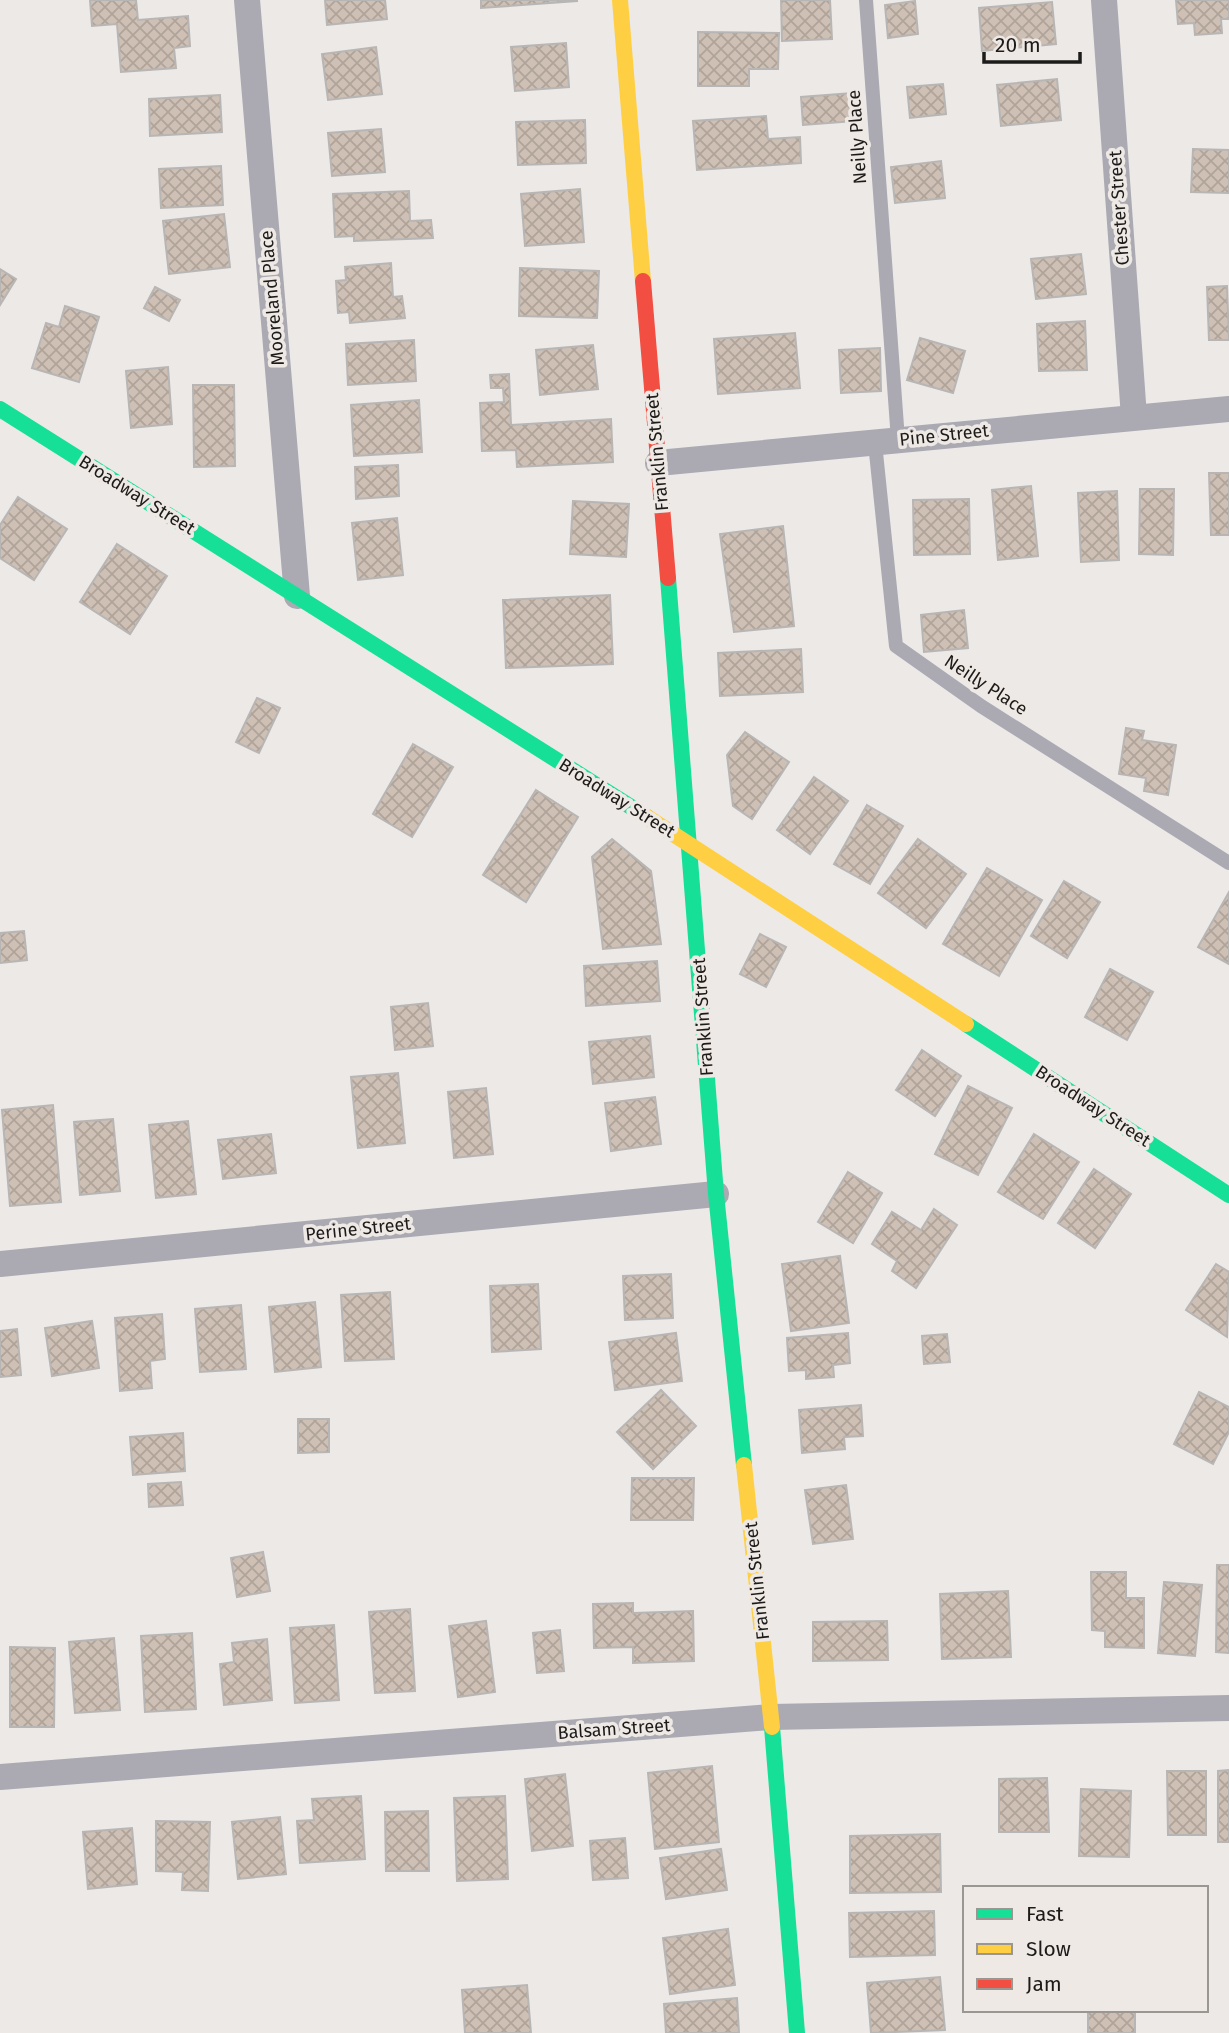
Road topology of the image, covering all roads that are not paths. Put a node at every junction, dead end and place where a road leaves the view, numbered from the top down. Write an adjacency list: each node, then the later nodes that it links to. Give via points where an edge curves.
1 (247, 0): 10 (street, Mooreland Place)
2 (620, 0): 9 (street, Franklin Street)
3 (866, 0): 8 (lane, Neilly Place)
4 (1104, 0): 7 (street, Chester Street)
5 (0, 409): 10 (street, Broadway Street)
6 (1229, 409): 7 (street, Pine Street)
7 (1134, 417): 8 (street, Pine Street)
8 (886, 441): 9 (street, Pine Street); 12 (lane, Neilly Place, via 896,646 981,706)
9 (658, 463): 11 (street, Franklin Street)
10 (297, 596): 11 (street, Broadway Street)
11 (690, 844): 13 (street, Franklin Street); 14 (street, Broadway Street)
12 (1229, 863)
13 (716, 1195): 15 (street, Perine Street); 17 (street, Franklin Street)
14 (1229, 1195)
15 (0, 1264)
16 (1229, 1708): 17 (street, Balsam Street)
17 (771, 1717): 18 (street, Balsam Street); 19 (street, Franklin Street)
18 (0, 1777)
19 (797, 2033)

